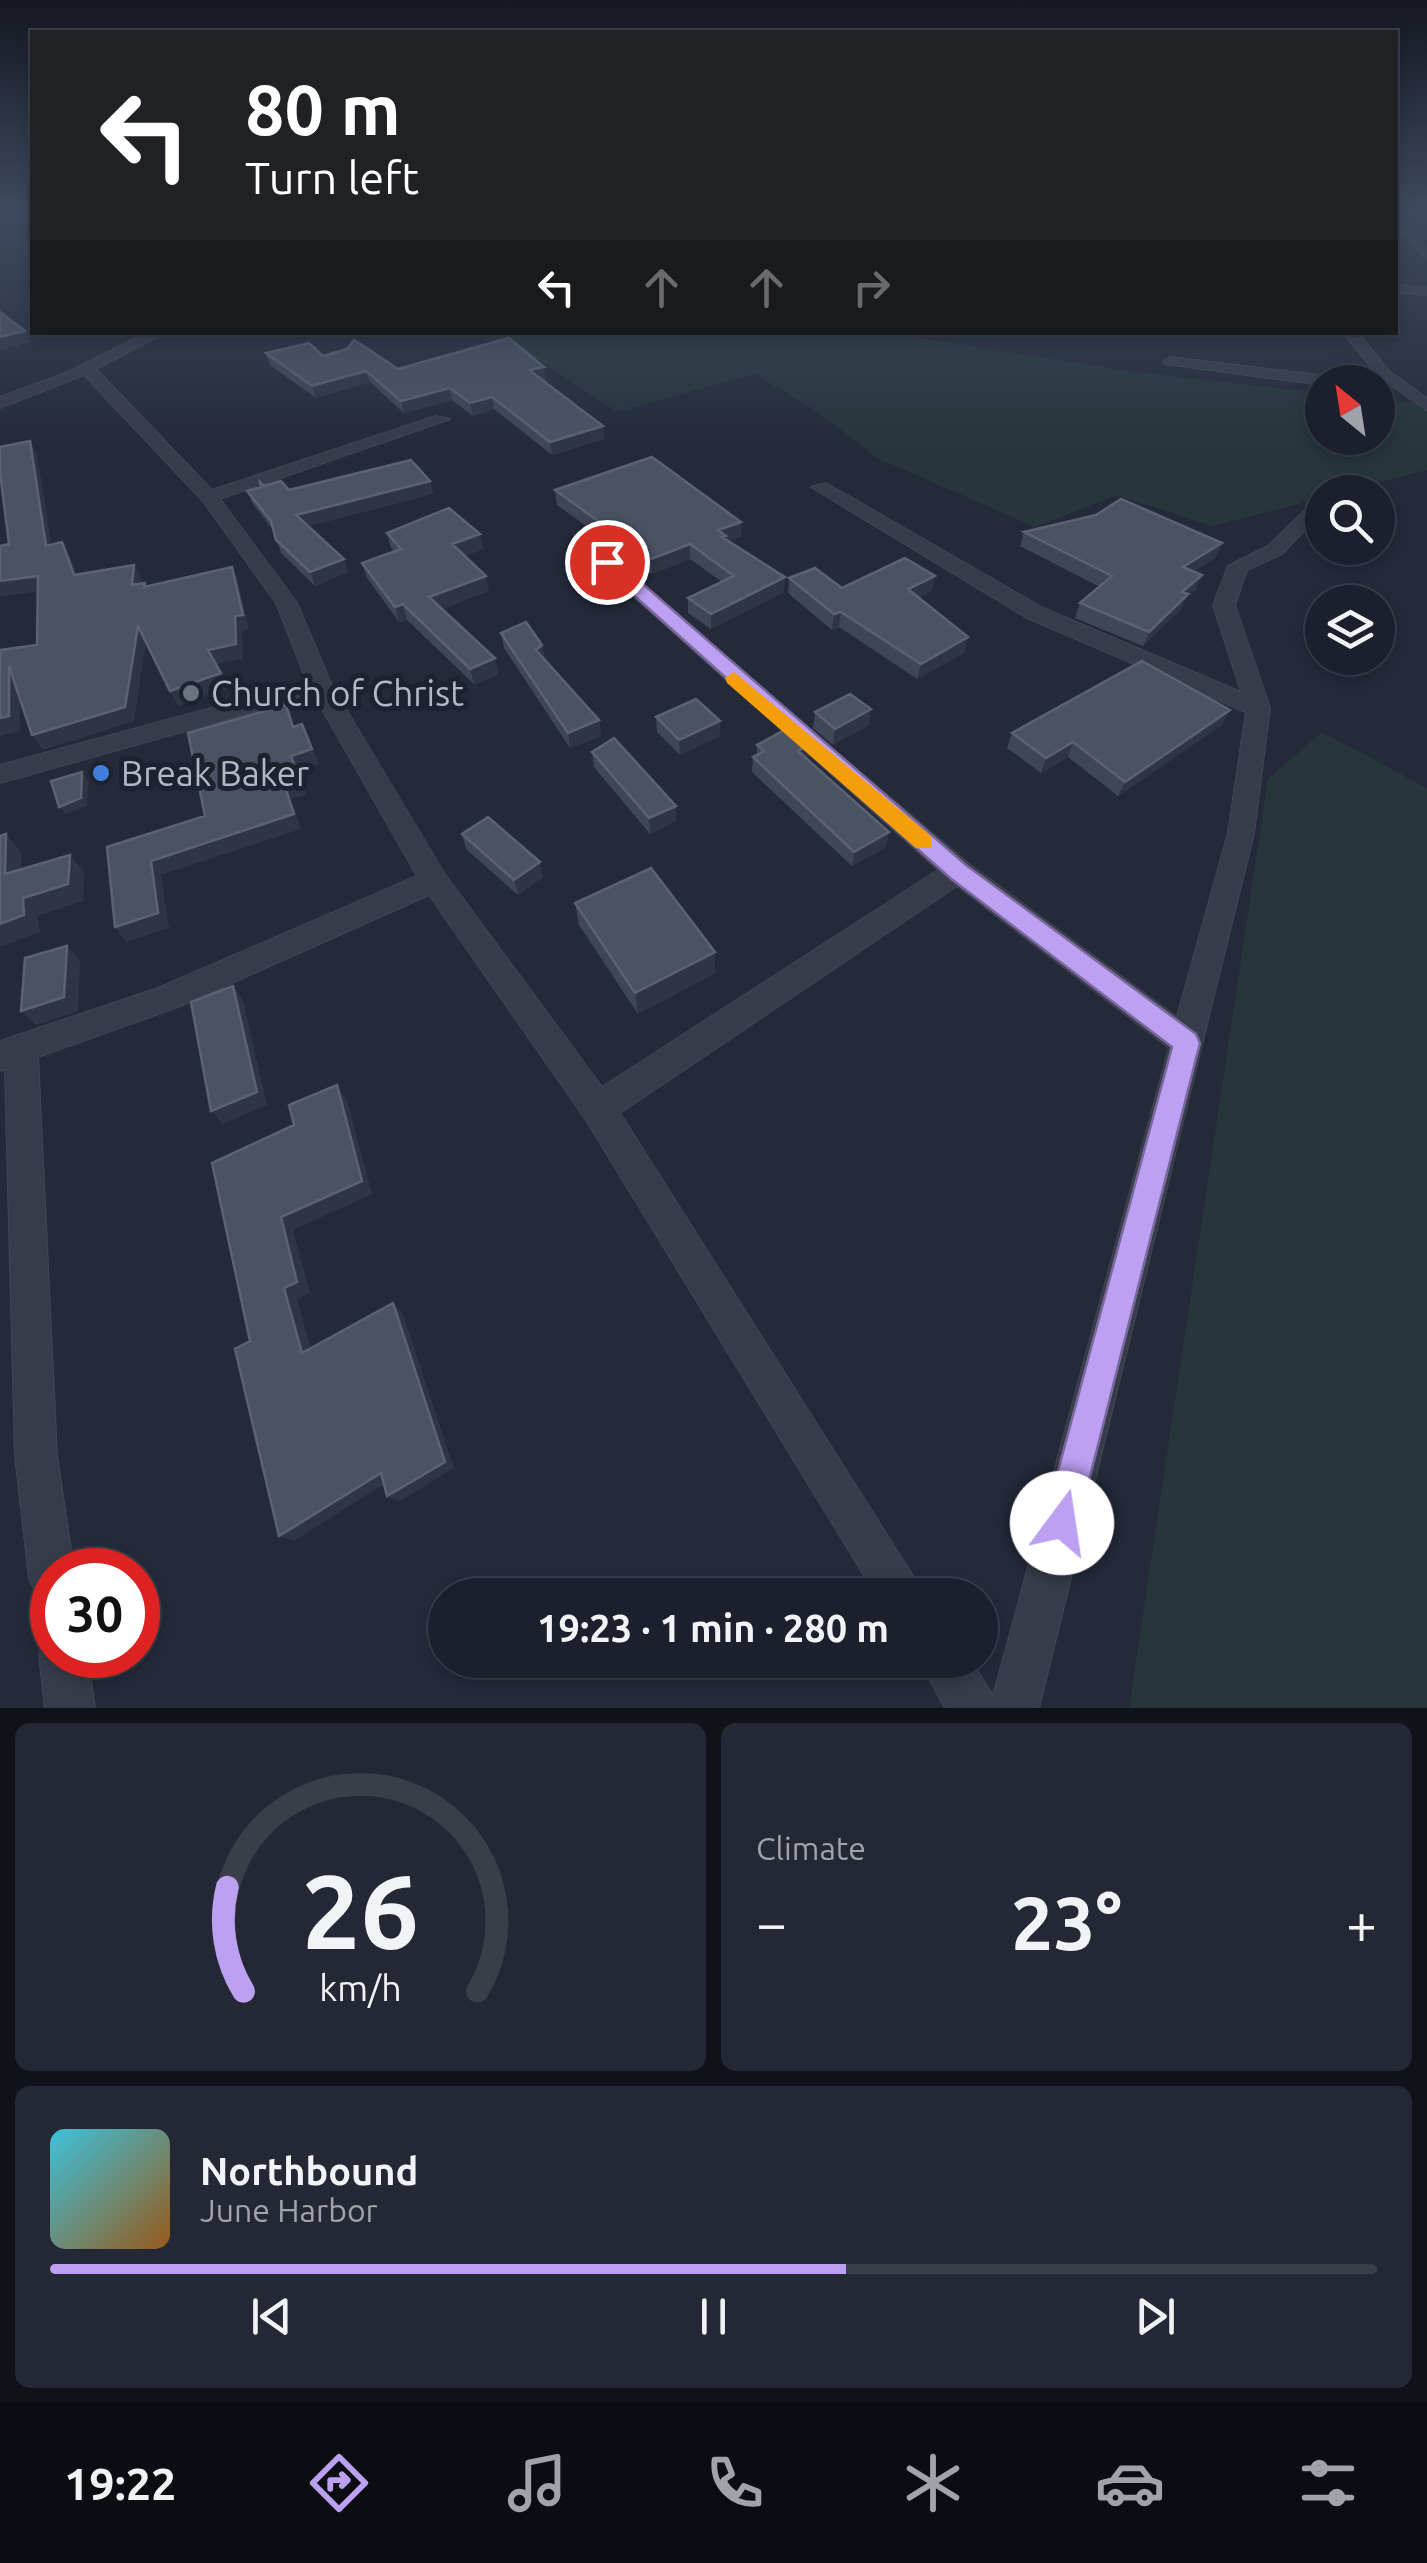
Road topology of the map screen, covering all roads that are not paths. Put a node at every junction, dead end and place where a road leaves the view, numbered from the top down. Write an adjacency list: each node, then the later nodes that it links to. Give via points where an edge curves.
1 (1398, 290): 2 (street)
2 (1427, 290)
3 (154, 335): 6 (street)
4 (1352, 335): 9 (street)
5 (1170, 361): 7 (street)
6 (87, 369): 10 (street); 14 (street)
7 (1305, 378)
8 (1395, 390): 9 (street)
9 (1403, 391): 11 (street)
10 (0, 402)
11 (1427, 405)
12 (442, 420): 14 (street)
13 (820, 487): 18 (street, via 1035,613)
14 (208, 497): 17 (street, via 286,603)
15 (1305, 521): 18 (street, via 1274,550 1238,566 1230,580 1224,605)
16 (582, 539): 20 (street)
17 (320, 686): 19 (street); 21 (street)
18 (1258, 708): 22 (street, via 1241,833)
19 (0, 774)
20 (958, 872): 22 (street); 24 (street)
21 (434, 881): 23 (street, via 167,998); 24 (street)
22 (1186, 1043): 31 (street)
23 (10, 1052): 25 (street)
24 (598, 1109): 26 (street)
25 (48, 1548)
26 (891, 1578)
27 (66, 1678): 29 (street)
28 (954, 1678): 30 (street)
29 (70, 1708)
30 (973, 1708)
31 (1014, 1708)

